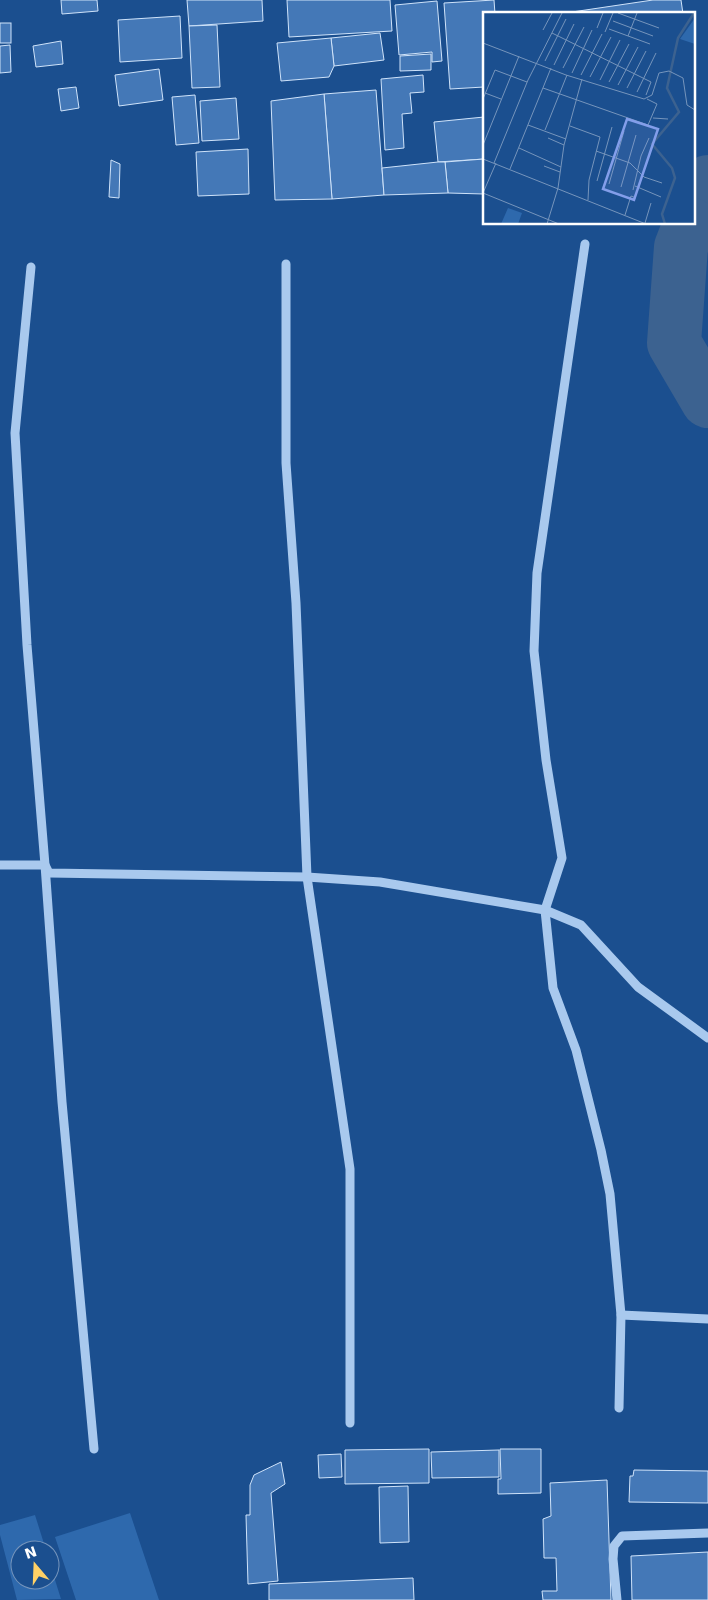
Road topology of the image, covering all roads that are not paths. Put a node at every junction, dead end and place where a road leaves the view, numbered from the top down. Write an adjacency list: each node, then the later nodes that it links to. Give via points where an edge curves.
1 (585, 244): 7 (street, via 537,573 534,651 546,760 562,858)
2 (286, 264): 6 (street, via 286,463)
3 (31, 267): 5 (street, via 14,433 27,645)
4 (0, 865): 5 (street)
5 (46, 865): 6 (street, via 49,873); 13 (street, via 62,1102)
6 (307, 877): 7 (street, via 380,882); 12 (street, via 350,1169)
7 (545, 910): 8 (street, via 581,925 638,987); 9 (street, via 553,988 576,1050 610,1194)
8 (708, 1038)
9 (620, 1315): 10 (street); 11 (street)
10 (708, 1319)
11 (619, 1408)
12 (350, 1423)
13 (94, 1449)
14 (708, 1534): 15 (street, via 622,1536 614,1546)
15 (617, 1600)

